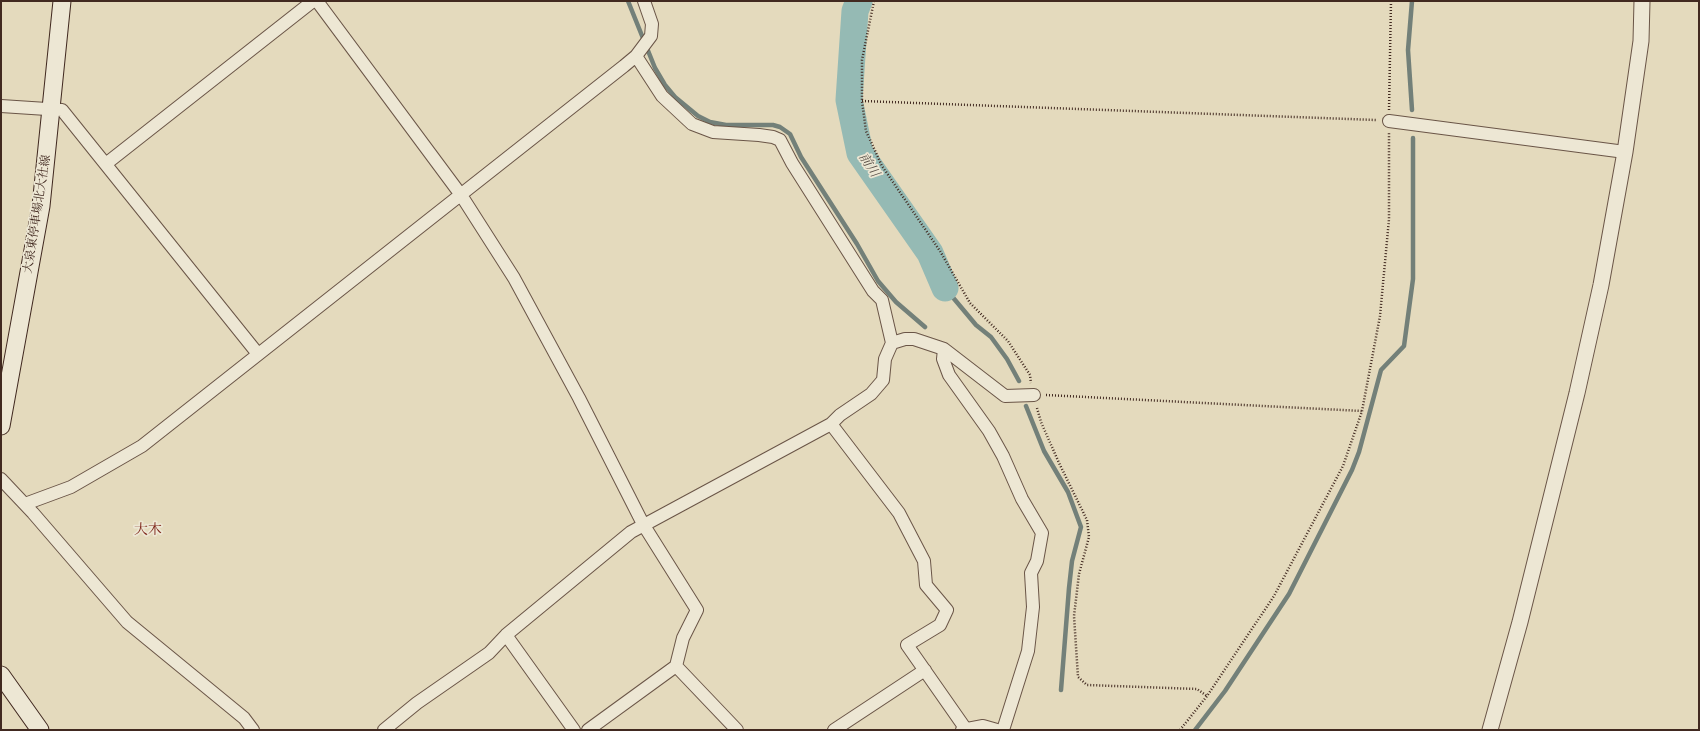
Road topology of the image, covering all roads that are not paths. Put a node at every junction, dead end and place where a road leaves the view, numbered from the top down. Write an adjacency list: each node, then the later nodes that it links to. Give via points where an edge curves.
1 (62, 1): 8 (main road, 大泉東停車場北大社線)
2 (313, 1): 11 (street)
3 (317, 1): 12 (street)
4 (644, 1): 6 (street, via 652,24 651,36)
5 (1642, 1): 10 (street, via 1641,41)
6 (639, 52): 12 (street); 13 (street, via 662,96 692,124 713,132 759,135 780,140 873,291 882,300)
7 (1, 106): 8 (street)
8 (52, 109): 11 (street, via 62,110); 18 (main road, 大泉東停車場北大社線, via 41,206)
9 (1389, 121): 10 (street)
10 (1625, 152): 36 (street, via 1601,285 1577,393 1520,622)
11 (107, 163): 15 (street)
12 (461, 195): 15 (street); 21 (street, via 514,278)
13 (892, 343): 14 (street, via 914,339); 17 (street, via 885,359 883,380 871,394 840,414)
14 (944, 349): 16 (street, via 1005,396); 35 (street, via 943,359 949,376 989,431 1022,499 1042,533 1037,561 1031,573 1033,607 1028,651)
15 (258, 354): 20 (street, via 142,446 71,487)
16 (1034, 395)
17 (831, 424): 21 (street); 24 (street, via 899,513 924,561 926,585 947,610 940,625 907,645)
18 (1, 426)
19 (1, 479): 20 (street)
20 (25, 504): 28 (street, via 127,622 244,718)
21 (643, 524): 22 (street); 23 (street, via 697,610 683,638)
22 (506, 635): 29 (street, via 489,653); 30 (street)
23 (676, 666): 31 (street); 32 (street)
24 (924, 670): 26 (street); 33 (street)
25 (1, 675): 27 (main road)
26 (964, 729): 34 (street, via 983,726)
27 (40, 730)
28 (253, 730)
29 (384, 730)
30 (574, 730)
31 (588, 730)
32 (737, 730)
33 (834, 730)
34 (997, 730)
35 (1002, 730)
36 (1490, 730)

